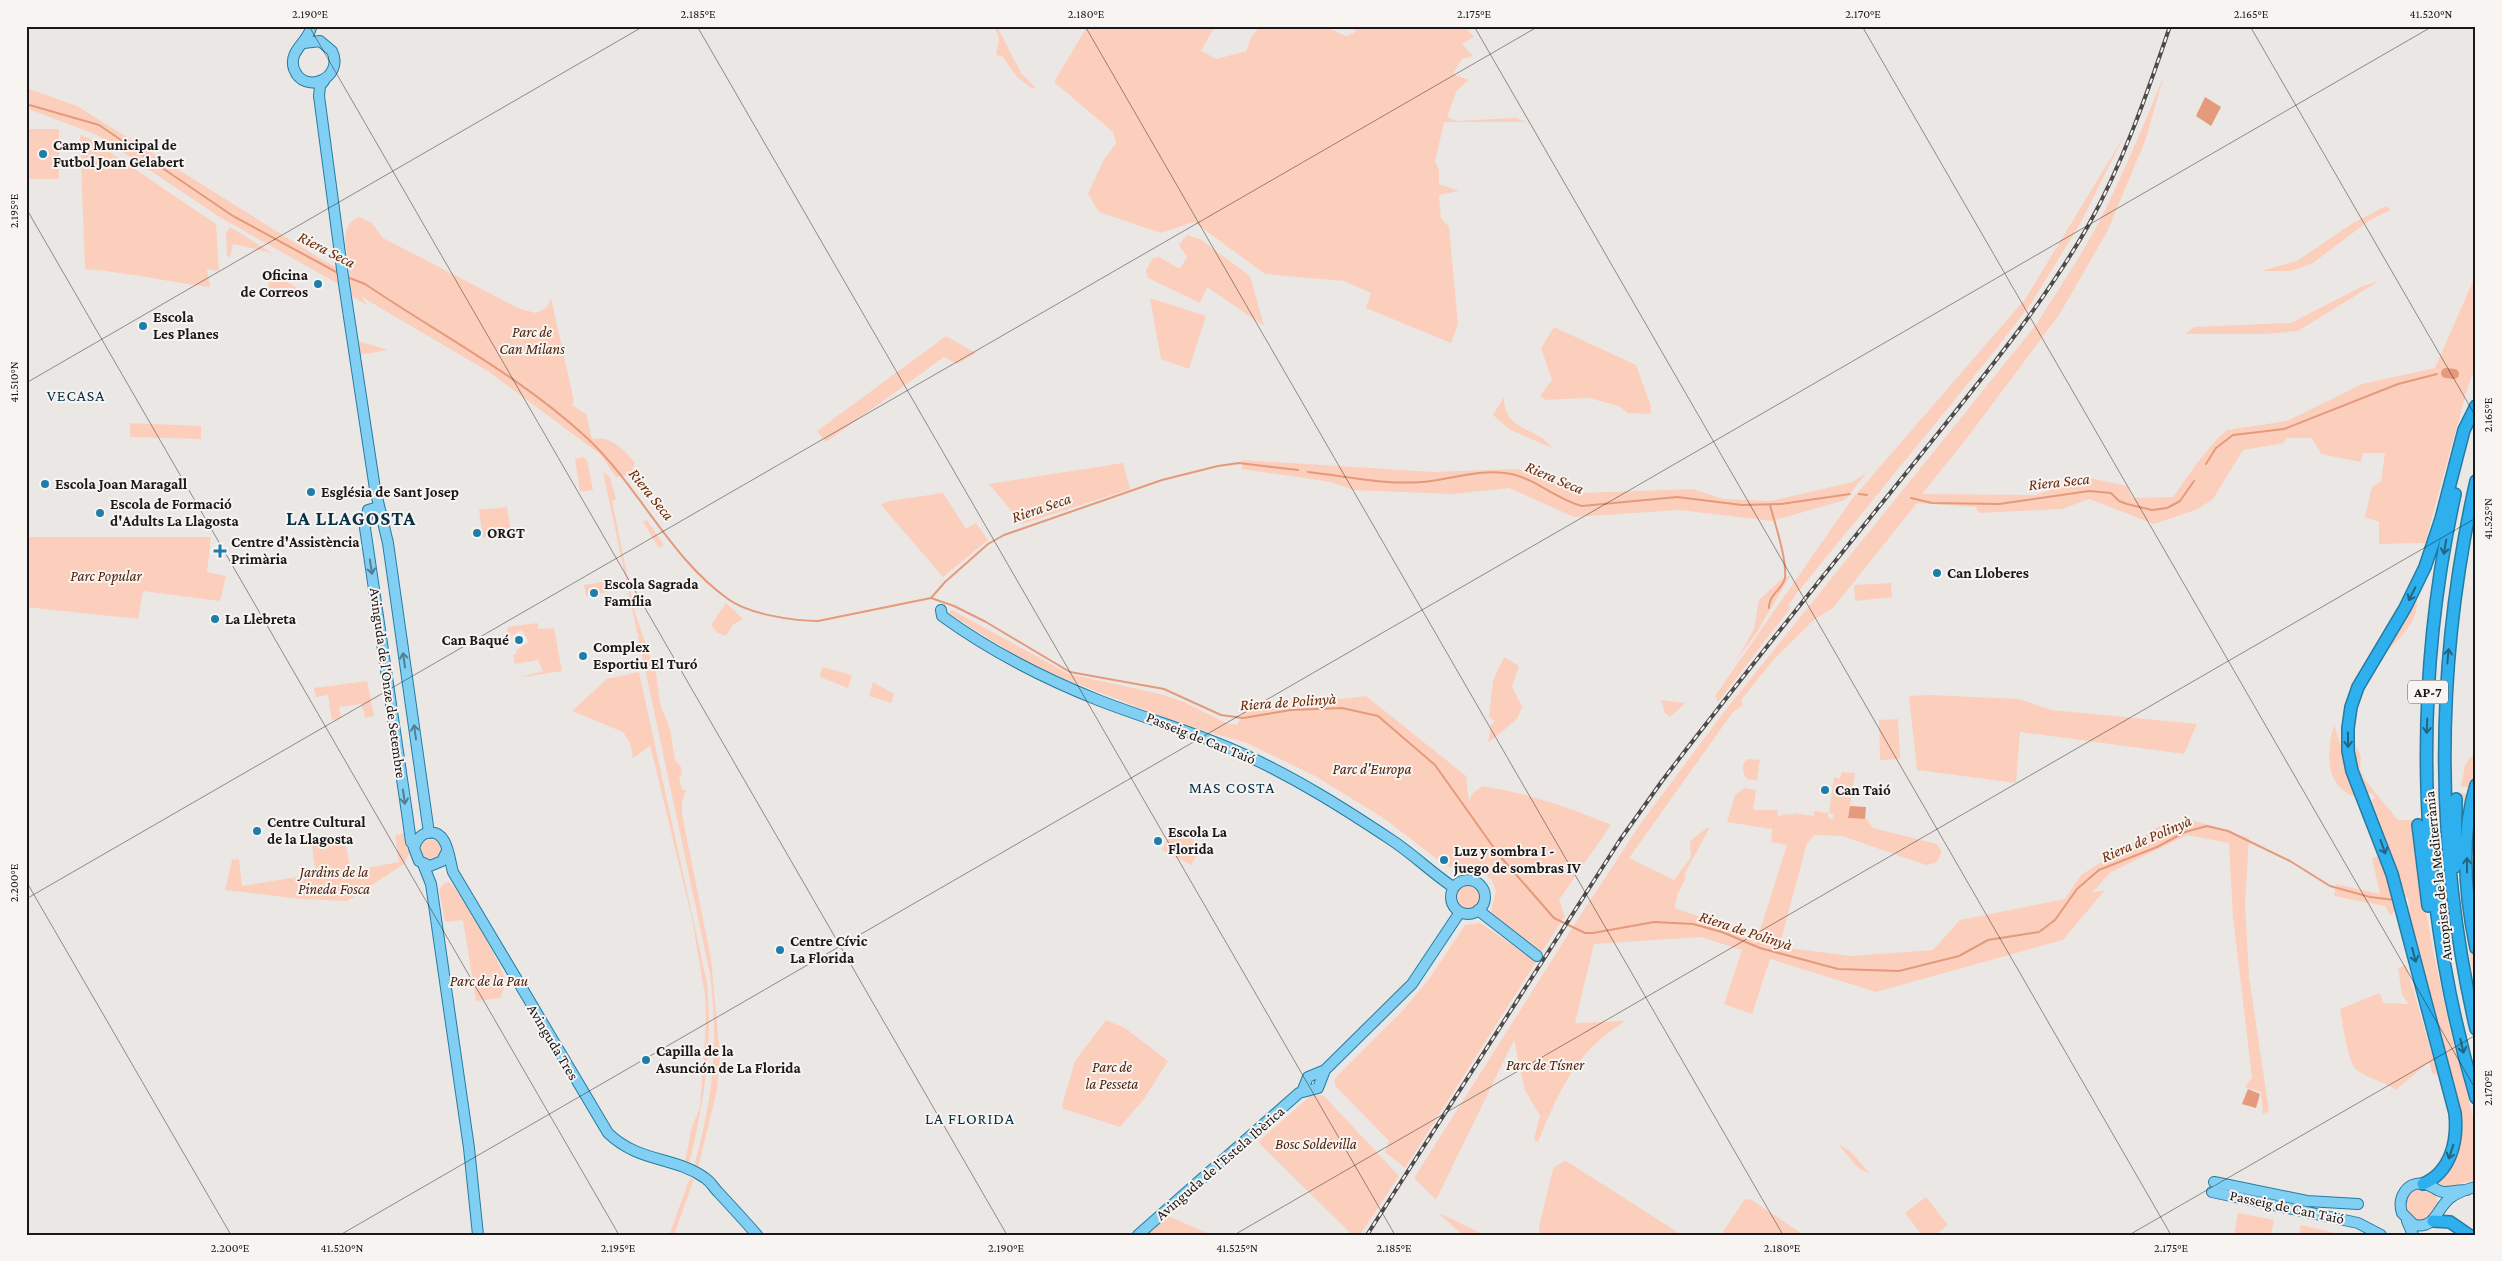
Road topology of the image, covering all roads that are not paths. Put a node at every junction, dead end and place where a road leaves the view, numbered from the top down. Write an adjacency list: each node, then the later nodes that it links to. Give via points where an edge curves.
1 (311, 27): 2 (main road); 3 (main road)
2 (320, 41): 3 (main road); 4 (main road, via 330,47 335,61 332,72)
3 (304, 43): 5 (main road, via 294,54 293,64 297,75)
4 (324, 81): 5 (main road); 6 (main road)
5 (310, 82): 6 (main road)
6 (319, 96): 10 (main road, Avinguda de l'Onze de Setembre)
7 (2476, 406): 34 (highway, one-way to 34, via 2464,430 2425,567 2405,608 2362,679 2351,707 2348,728 2348,752 2384,849 2456,1122 2455,1140 2447,1163 2435,1178)
8 (2476, 415): 31 (highway, Autopista de la Mediterrània / AP-7, one-way to 31, via 2446,537 2429,671 2429,829)
9 (2476, 481): 28 (highway, Autopista de la Mediterrània / AP-7, one-way to 9, via 2444,792 2444,714 2454,595)
10 (376, 492): 11 (main road, Avinguda de l'Onze de Setembre); 12 (main road, Avinguda de l'Onze de Setembre)
11 (372, 509): 12 (main road, via 377,509); 13 (main road, via 366,513)
12 (382, 516): 13 (main road, via 377,526 369,524); 18 (main road, Avinguda de l'Onze de Setembre, one-way to 12)
13 (366, 519): 19 (main road, Avinguda de l'Onze de Setembre, one-way to 19, via 406,813)
14 (941, 610): 25 (main road, Passeig de Can Taió, via 942,616 958,628 1032,671 1100,701 1188,730 1242,753 1320,793 1394,842)
15 (2475, 789): 29 (highway, one-way to 15, via 2467,875 2468,825)
16 (2456, 799): 28 (highway)
17 (2418, 826): 31 (highway, via 2429,914)
18 (429, 833): 19 (main road, via 419,837); 20 (main road, via 443,838)
19 (414, 846): 21 (main road, via 416,857)
20 (447, 851): 22 (main road, via 444,859); 23 (main road, Avinguda Tres)
21 (424, 864): 22 (main road); 24 (main road)
22 (436, 865): 23 (main road); 24 (main road)
23 (453, 872): 42 (main road, Avinguda Tres, via 602,1125 626,1148 697,1173 712,1184)
24 (431, 884): 41 (main road)
25 (1453, 887): 26 (main road, via 1462,880 1478,882 1485,897); 27 (main road, via 1450,897)
26 (1478, 910): 27 (main road); 30 (main road)
27 (1460, 912): 43 (main road, Avinguda de l'Estela Ibèrica, via 1411,984 1320,1076 1318,1088 1306,1088)
28 (2454, 912): 32 (highway, Autopista de la Mediterrània / AP-7)
29 (2476, 948)
30 (1537, 956)
31 (2446, 973): 33 (highway, Autopista de la Mediterrània / AP-7, one-way to 33)
32 (2476, 1029)
33 (2476, 1098)
34 (2423, 1184): 36 (main road); 39 (main road, via 2412,1185 2402,1194 2400,1207)
35 (2471, 1188): 36 (main road, via 2446,1192); 38 (main road, via 2451,1197)
36 (2436, 1189): 38 (main road, via 2442,1202)
37 (2358, 1207): 44 (main road, Passeig de Can Taió, via 2215,1189 2358,1223)
38 (2441, 1209): 40 (main road)
39 (2407, 1221): 40 (main road, via 2414,1225); 45 (main road)
40 (2429, 1223): 46 (main road); 47 (highway, via 2450,1222)
41 (481, 1230)
42 (757, 1235)
43 (1138, 1235)
44 (2381, 1235)
45 (2413, 1235)
46 (2417, 1235)
47 (2469, 1235)

